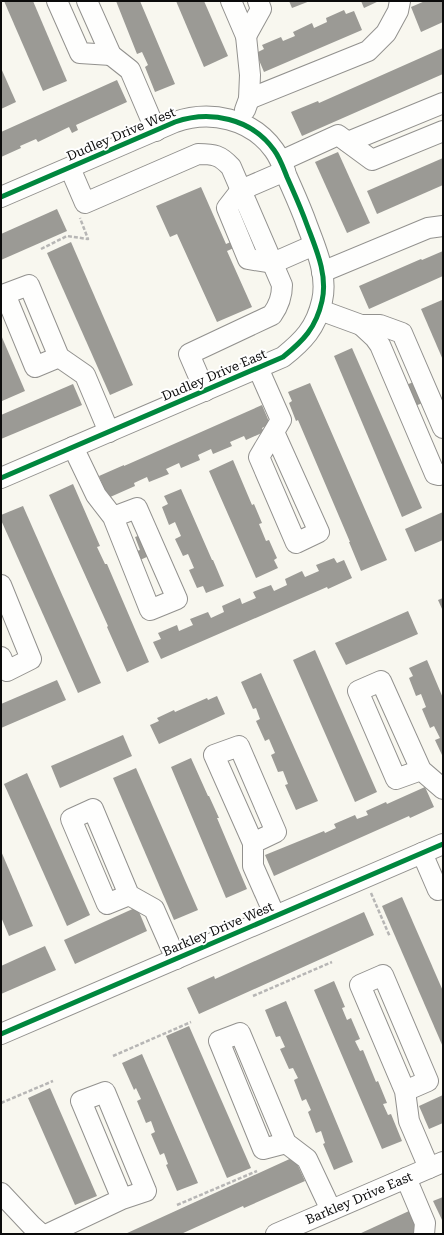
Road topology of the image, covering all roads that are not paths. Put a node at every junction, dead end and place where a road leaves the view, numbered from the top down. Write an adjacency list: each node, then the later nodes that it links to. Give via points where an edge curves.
1 (57, 1): 7 (street, via 80,53)
2 (87, 1): 7 (street)
3 (231, 1): 6 (street)
4 (258, 1): 6 (street, via 261,9)
5 (400, 1): 8 (street, via 398,11 386,33 368,51)
6 (246, 36): 8 (street, via 250,75)
7 (111, 55): 12 (street, via 130,70)
8 (249, 99): 10 (street)
9 (443, 103): 13 (street)
10 (240, 123): 12 (street, Dudley Drive West, via 216,116 195,117); 14 (street, Dudley Drive West, via 266,141)
11 (443, 130): 13 (street, via 372,160)
12 (156, 131): 15 (street, Dudley Drive West)
13 (348, 142): 14 (street, via 338,135)
14 (283, 166): 16 (street); 18 (street, Dudley Drive West)
15 (70, 168): 16 (street, via 85,202 198,154 211,154 224,159 232,167); 17 (street, Dudley Drive West)
16 (241, 190): 21 (street, via 227,208 248,259)
17 (1, 197)
18 (302, 209): 20 (street, Dudley Drive East)
19 (443, 226): 22 (street, via 428,228)
20 (314, 245): 21 (street); 22 (street, Dudley Drive East)
21 (273, 263): 27 (street, via 282,284 282,296 272,315 189,354)
22 (322, 272): 23 (street, Dudley Drive East, via 324,290)
23 (320, 310): 24 (street); 26 (street, Dudley Drive East, via 312,329 299,345 283,357)
24 (361, 325): 28 (street, via 380,326 399,332 403,336); 32 (street, via 380,345 435,474)
25 (59, 357): 29 (street, via 85,375)
26 (258, 368): 27 (street, Dudley Drive East); 30 (street, via 281,420)
27 (205, 391): 29 (street, Dudley Drive East)
28 (443, 428)
29 (109, 432): 31 (street, Dudley Drive East)
30 (274, 432): 30 (street, via 259,457 296,543 319,532)
31 (73, 447): 33 (street, Dudley Drive East); 34 (street, via 96,495)
32 (443, 474)
33 (1, 478)
34 (113, 517): 34 (street, via 150,610 177,599 137,508)
35 (1, 585): 36 (street, via 31,659 7,670)
36 (1, 657)
37 (421, 770): 38 (street)
38 (443, 790)
39 (252, 843): 44 (street, via 253,866)
40 (443, 844): 41 (street, Barkley Drive West)
41 (422, 853): 42 (street, via 438,890); 44 (street, Barkley Drive West)
42 (443, 888)
43 (129, 895): 45 (street, via 154,909)
44 (275, 916): 45 (street, Barkley Drive West)
45 (176, 959): 46 (street, Barkley Drive West)
46 (1, 1034)
47 (405, 1091): 47 (street, via 428,1081 383,975 360,985); 49 (street, via 409,1121)
48 (286, 1143): 48 (street, via 240,1033 219,1041 263,1149); 53 (street, via 307,1159)
49 (436, 1165): 50 (street, Barkley Drive East)
50 (406, 1178): 53 (street, Barkley Drive East); 57 (street, via 425,1223)
51 (1, 1193): 54 (street)
52 (122, 1199): 52 (street, via 146,1191 105,1092 81,1101); 55 (street)
53 (331, 1210): 56 (street, Barkley Drive East)
54 (41, 1234)
55 (48, 1234)
56 (276, 1234)
57 (424, 1234)

